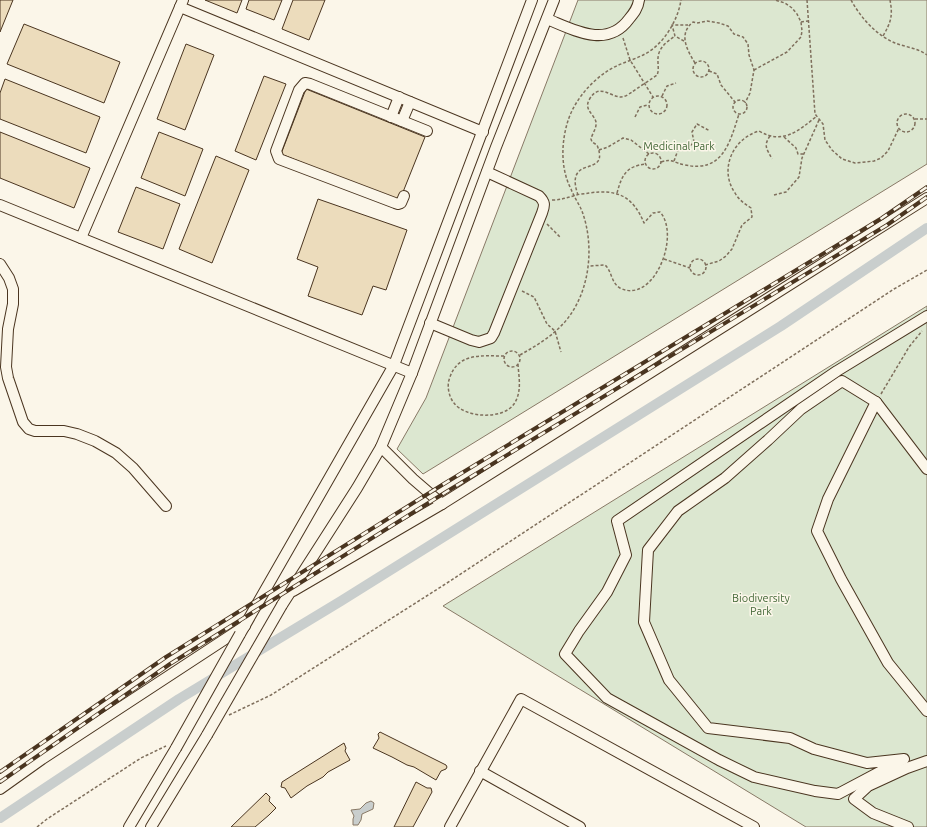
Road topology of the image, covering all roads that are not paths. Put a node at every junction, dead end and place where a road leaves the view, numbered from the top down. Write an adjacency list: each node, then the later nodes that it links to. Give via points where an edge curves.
1 (532, 0): 11 (street)
2 (554, 0): 5 (street)
3 (639, 0): 5 (street, via 636,11 620,30 603,36 583,33)
4 (181, 4): 6 (street); 16 (street)
5 (547, 19): 12 (street)
6 (399, 97): 7 (street); 8 (street)
7 (410, 102): 9 (street); 11 (street)
8 (391, 117): 9 (street); 13 (street, via 305,83 299,90 276,154 279,159 398,204)
9 (402, 121): 10 (street)
10 (427, 131)
11 (483, 132): 20 (street)
12 (487, 172): 19 (street); 19 (street, via 539,196 545,205 491,338 479,342 470,340)
13 (404, 196)
14 (927, 198): 25 (street)
15 (0, 205): 16 (street)
16 (81, 238): 20 (street)
17 (0, 264): 26 (street, via 13,289 6,367 24,422 29,429 35,431 64,431 77,434 116,453 133,468)
18 (927, 316): 22 (street, via 837,371 617,521 626,555 606,592 565,654 607,698 754,777 838,794 904,759 867,763 814,749 790,738 708,728 669,680 644,622 648,550 678,511 725,478 800,409 842,382)
19 (430, 323): 21 (street)
20 (394, 365): 21 (street); 28 (street)
21 (412, 373): 23 (street)
22 (876, 402): 24 (street); 29 (street, via 828,499 817,531 888,663)
23 (381, 447): 25 (street, via 412,480); 27 (street)
24 (927, 469)
25 (442, 504): 27 (street)
26 (166, 506)
27 (290, 592): 34 (street, bridge)
28 (243, 630): 32 (street, via 42,759); 33 (street, bridge, via 172,746)
29 (927, 711)
30 (927, 761): 38 (street, via 868,786 854,799 873,814)
31 (480, 771): 35 (street); 36 (street); 37 (street, via 521,699)
32 (0, 789)
33 (130, 827)
34 (151, 827)
35 (450, 827)
36 (580, 827)
37 (754, 827)
38 (908, 827)

